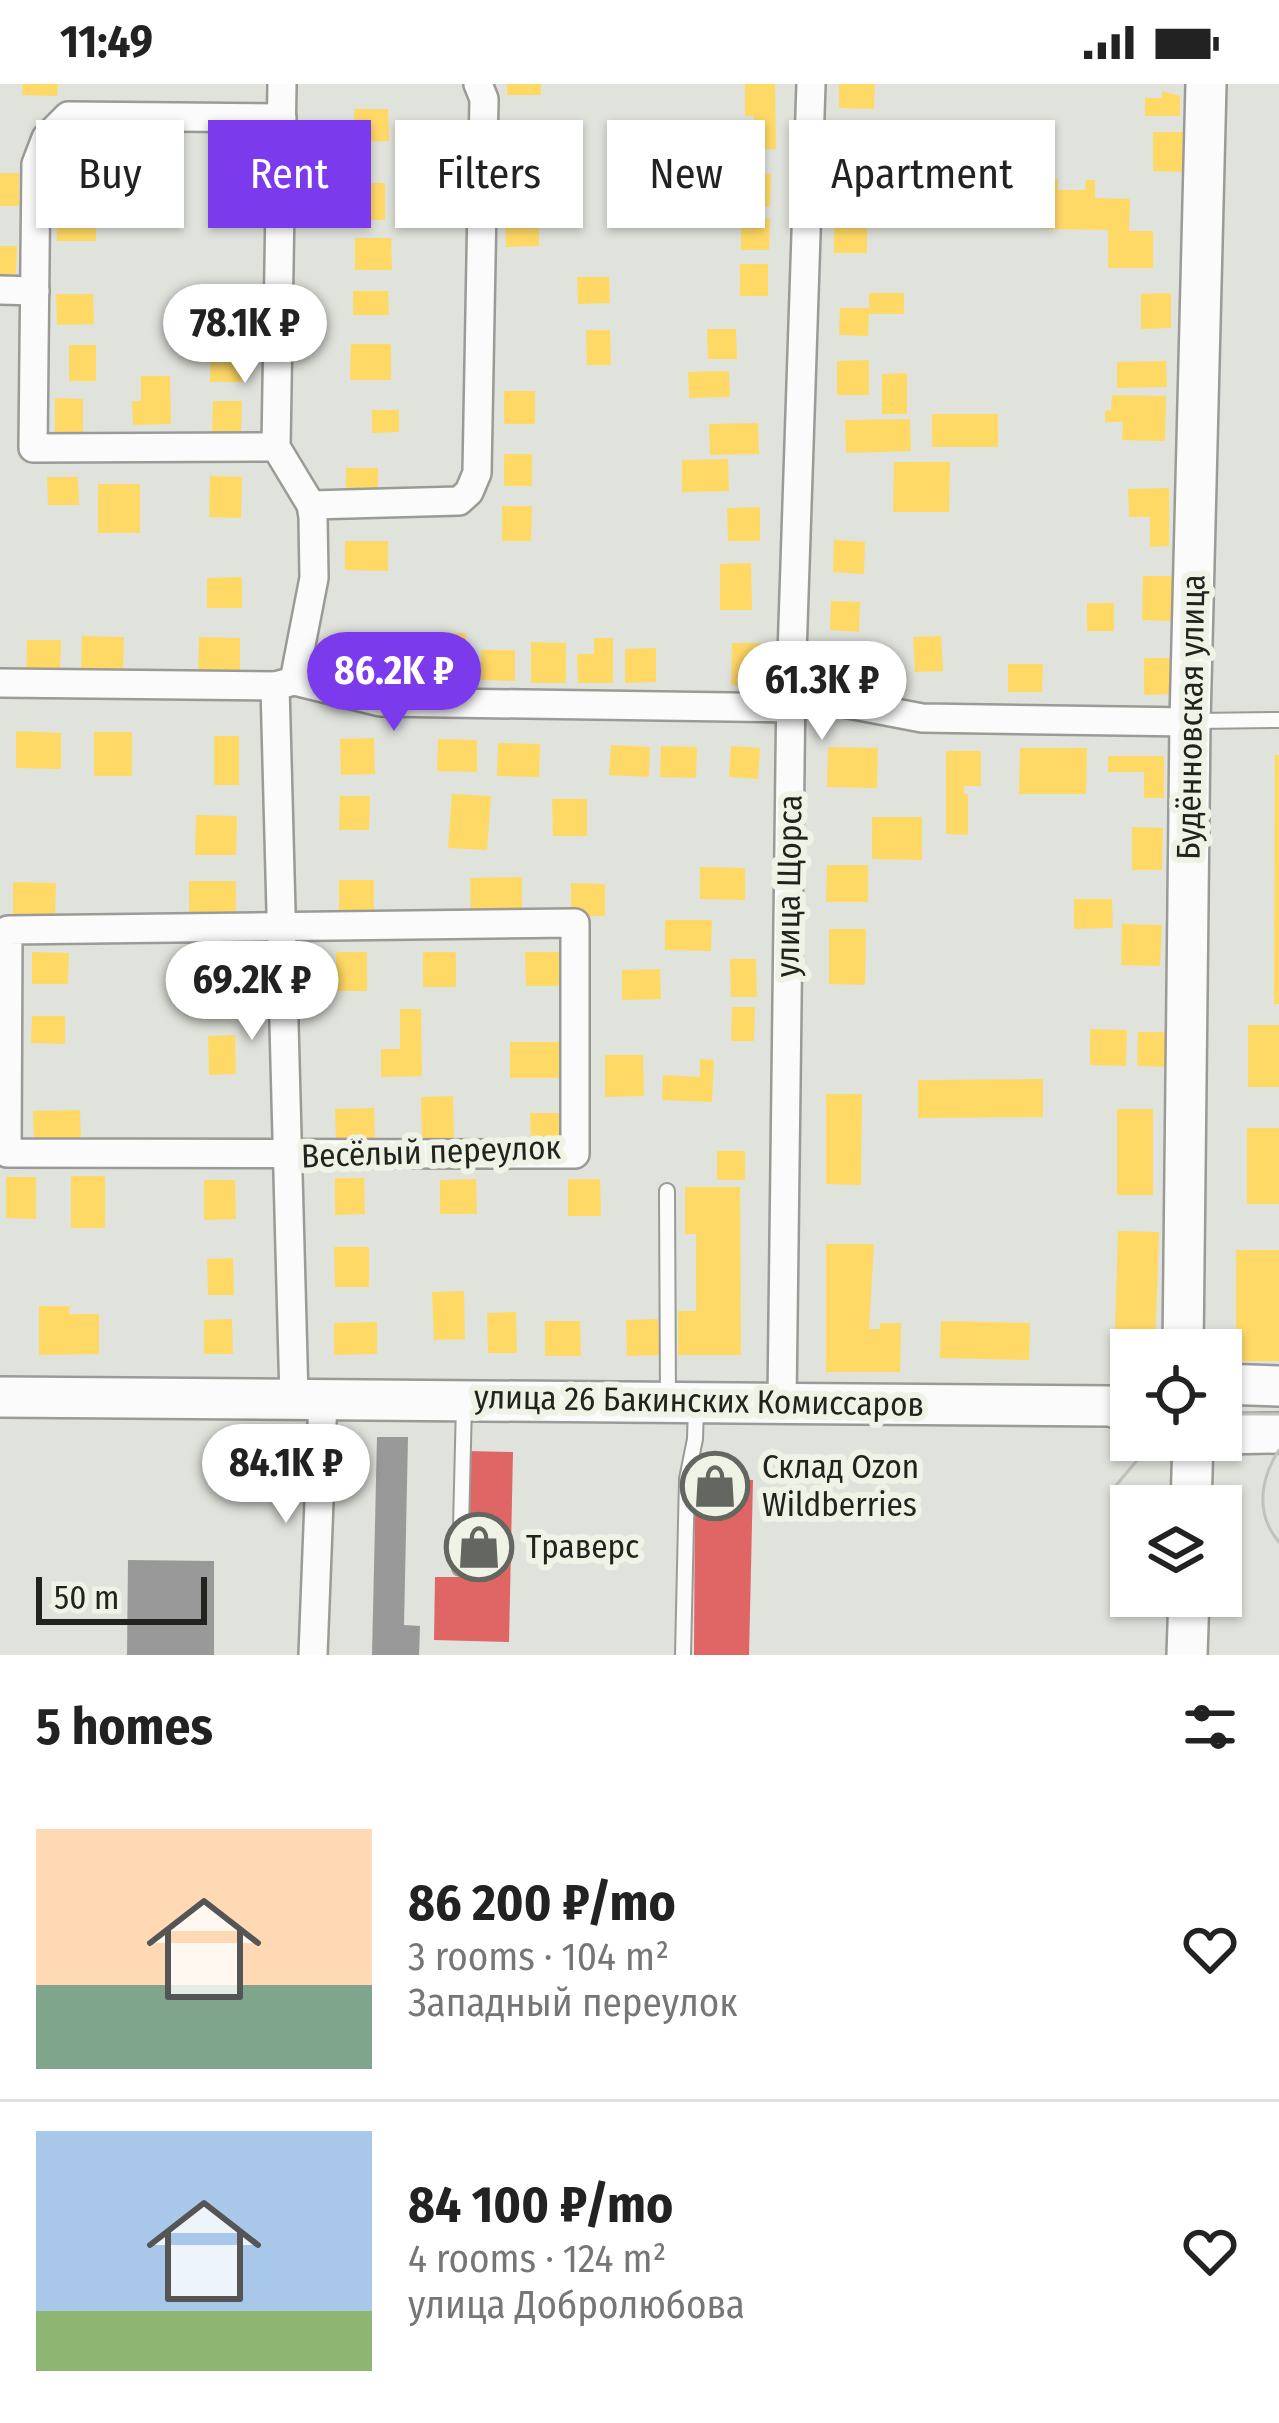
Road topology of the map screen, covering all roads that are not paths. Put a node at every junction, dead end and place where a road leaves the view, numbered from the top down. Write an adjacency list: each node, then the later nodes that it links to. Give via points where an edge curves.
1 (282, 84): 5 (street)
2 (478, 84): 9 (street, via 484,99 477,473 459,501)
3 (812, 84): 12 (street, улица Щорса)
4 (1206, 84): 14 (street, Будённовская улица)
5 (282, 118): 7 (street, via 68,116 46,138 36,164); 8 (street)
6 (0, 290): 7 (street)
7 (35, 291): 8 (street, via 33,448)
8 (276, 446): 9 (street)
9 (311, 505): 11 (street, via 314,578)
10 (0, 683): 11 (street)
11 (284, 683): 12 (street, via 380,702); 15 (street)
12 (791, 700): 14 (street, via 922,718); 25 (street, улица Щорса)
13 (1279, 720): 14 (lane)
14 (1190, 722): 18 (street, Будённовская улица)
15 (280, 926): 16 (street); 16 (street, Весёлый переулок, via 8,930 7,1153); 16 (street, Весёлый переулок, via 575,922 575,1154)
16 (287, 1156): 22 (street)
17 (667, 1191): 24 (lane)
18 (1184, 1329)
19 (1242, 1385): 20 (street)
20 (1279, 1386)
21 (0, 1397): 22 (street, улица 26 Бакинских Комиссаров)
22 (308, 1399): 23 (street, улица 26 Бакинских Комиссаров); 31 (street)
23 (464, 1400): 24 (street, улица 26 Бакинских Комиссаров); 29 (lane)
24 (682, 1401): 25 (street, улица 26 Бакинских Комиссаров); 32 (lane, via 694,1439)
25 (782, 1401): 26 (street, улица 26 Бакинских Комиссаров)
26 (1110, 1406)
27 (1279, 1433): 28 (street)
28 (1242, 1434)
29 (460, 1568)
30 (1188, 1617): 33 (street)
31 (313, 1655)
32 (683, 1655)
33 (1187, 1655)

